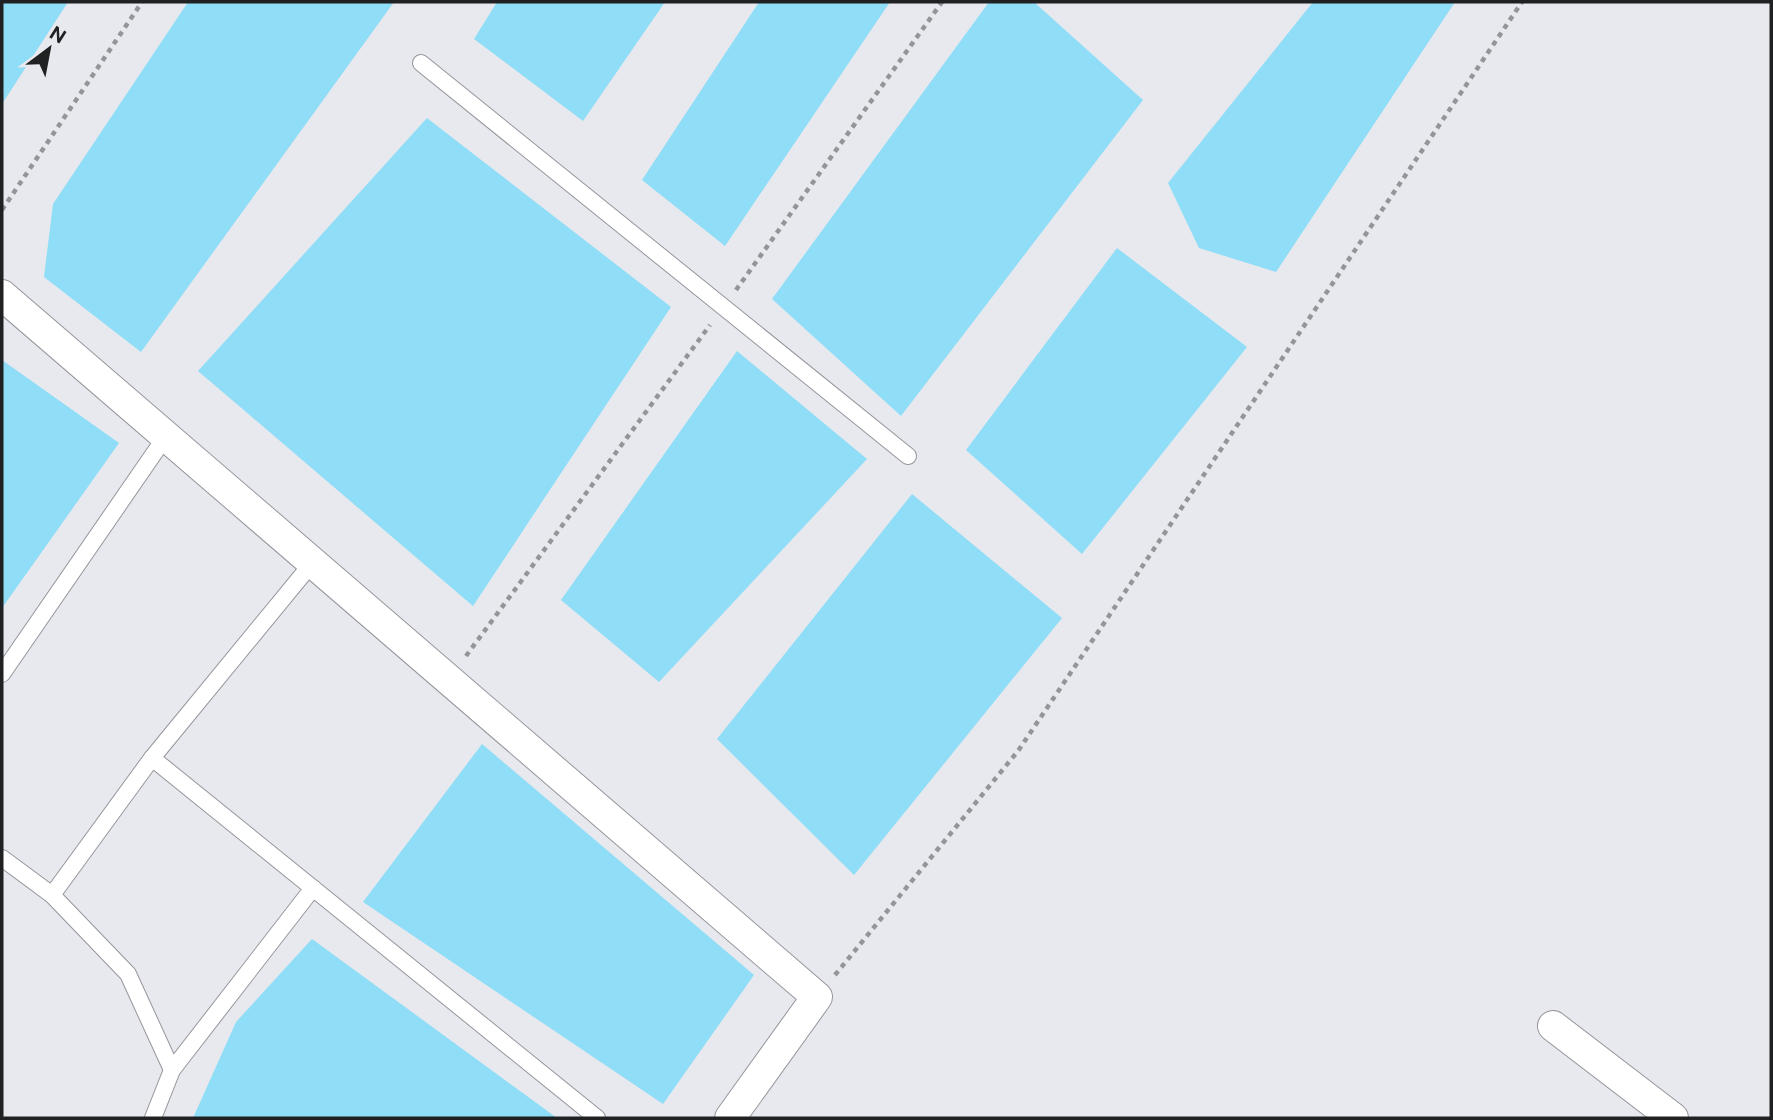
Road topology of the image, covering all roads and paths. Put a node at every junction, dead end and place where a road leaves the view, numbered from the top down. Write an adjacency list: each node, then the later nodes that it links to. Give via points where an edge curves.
1 (142, 2): 5 (path)
2 (942, 2): 7 (path)
3 (1522, 2): 17 (path, via 1018,751)
4 (421, 63): 7 (lane)
5 (2, 210)
6 (2, 295): 8 (street)
7 (723, 307): 9 (lane); 12 (path)
8 (166, 436): 10 (street); 11 (lane)
9 (908, 456)
10 (313, 562): 12 (street); 13 (lane)
11 (2, 674)
12 (448, 679): 17 (street)
13 (152, 758): 15 (lane); 16 (lane)
14 (2, 858): 16 (lane)
15 (313, 888): 19 (lane); 21 (lane)
16 (52, 895): 19 (lane, via 128,974)
17 (817, 997): 22 (street)
18 (1553, 1026): 23 (street)
19 (172, 1070): 20 (lane)
20 (153, 1118)
21 (597, 1118)
22 (730, 1118)
23 (1674, 1118)

